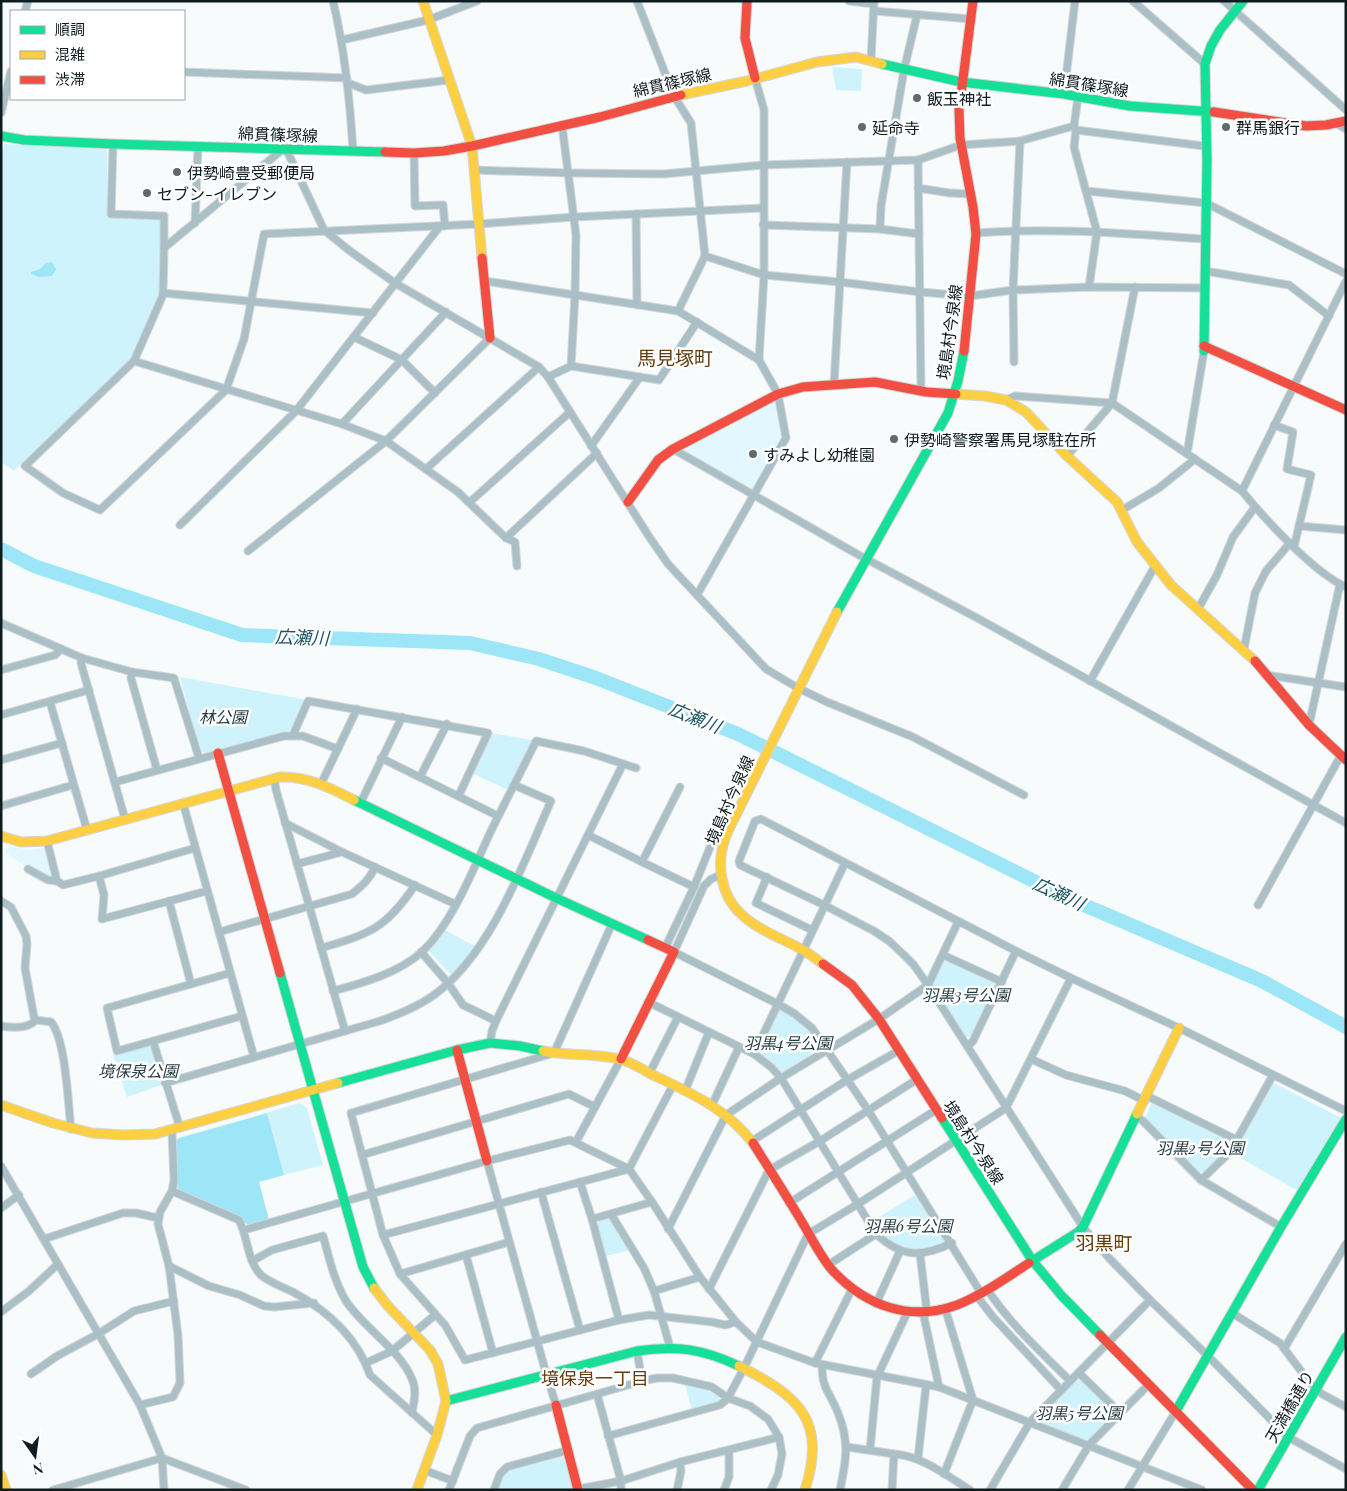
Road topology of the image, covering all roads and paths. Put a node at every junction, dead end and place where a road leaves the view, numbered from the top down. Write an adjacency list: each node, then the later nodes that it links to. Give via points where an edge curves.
1 (333, 1): 17 (street)
2 (423, 1): 16 (street)
3 (477, 1): 16 (street)
4 (638, 1): 28 (street)
5 (747, 1): 23 (street, via 745,38)
6 (849, 1): 12 (street)
7 (973, 1): 15 (street, 境島村今泉線)
8 (1075, 1): 27 (street)
9 (1133, 1): 19 (street)
10 (1224, 1): 13 (street)
11 (1243, 1): 13 (street)
12 (874, 6): 14 (street); 18 (street)
13 (1235, 10): 19 (street, via 1217,32); 30 (street)
14 (917, 15): 15 (street); 20 (street)
15 (971, 19): 26 (street, 境島村今泉線)
16 (428, 20): 17 (street); 25 (street)
17 (342, 40): 24 (street)
18 (871, 60): 20 (street, 綿貫篠塚線); 23 (street, 綿貫篠塚線, via 856,56 817,62)
19 (1206, 64): 31 (street)
20 (904, 70): 26 (street, 綿貫篠塚線); 48 (street)
21 (185, 72): 24 (street)
22 (10, 75): 32 (street)
23 (755, 78): 28 (street, 綿貫篠塚線); 50 (street, via 764,110)
24 (348, 80): 25 (street, via 366,90); 45 (street)
25 (449, 80): 42 (street)
26 (961, 82): 27 (street, 綿貫篠塚線); 40 (street, 境島村今泉線)
27 (1064, 94): 29 (street, 綿貫篠塚線)
28 (674, 96): 34 (street, 綿貫篠塚線); 52 (street, via 691,123)
29 (1078, 97): 31 (street, 綿貫篠塚線, via 1130,106); 35 (street)
30 (1346, 110)
31 (1207, 111): 33 (street, 綿貫篠塚線, via 1306,126); 57 (street)
32 (1, 113)
33 (1341, 122): 36 (street)
34 (562, 126): 42 (street, 綿貫篠塚線); 53 (street)
35 (1075, 128): 38 (street); 43 (street); 55 (street, via 1074,148)
36 (1346, 128)
37 (2, 139): 39 (street, 綿貫篠塚線)
38 (1020, 141): 40 (street); 69 (street)
39 (113, 144): 41 (street, 綿貫篠塚線); 74 (street, via 111,214 164,216)
40 (961, 145): 47 (street); 56 (street, 境島村今泉線)
41 (198, 146): 44 (street, 綿貫篠塚線); 62 (street)
42 (472, 146): 46 (street, 綿貫篠塚線); 51 (street)
43 (1204, 146)
44 (283, 149): 45 (street, 綿貫篠塚線); 62 (street); 68 (street, via 288,153)
45 (354, 151): 46 (street, 綿貫篠塚線)
46 (414, 153): 65 (street, via 415,206 443,205)
47 (918, 160): 48 (street); 54 (street)
48 (889, 161): 49 (street); 67 (street)
49 (847, 162): 50 (street); 66 (street)
50 (763, 165): 52 (street); 58 (street)
51 (474, 170): 53 (street); 63 (street)
52 (696, 170): 53 (street, via 663,174); 59 (street)
53 (568, 173): 61 (street)
54 (918, 188): 56 (street); 72 (street)
55 (1086, 191): 57 (street); 70 (street)
56 (971, 194): 71 (street, 境島村今泉線)
57 (1206, 203): 73 (street); 77 (street)
58 (763, 208): 59 (street); 64 (street)
59 (700, 211): 60 (street); 75 (street)
60 (636, 214): 61 (street); 92 (street)
61 (574, 217): 63 (street); 89 (street)
62 (195, 223): 74 (street)
63 (479, 224): 65 (street); 79 (street)
64 (763, 225): 66 (street); 78 (street)
65 (443, 226): 68 (street); 82 (street)
66 (843, 228): 67 (street); 81 (street)
67 (880, 229): 72 (street)
68 (324, 230): 82 (street); 91 (street, via 264,234)
69 (1017, 230): 70 (street); 71 (street); 86 (street)
70 (1097, 232): 73 (street); 83 (street)
71 (976, 233): 90 (street, 境島村今泉線)
72 (919, 234): 87 (street)
73 (1205, 239): 76 (street)
74 (164, 248): 88 (street)
75 (704, 256): 78 (street); 93 (street)
76 (1205, 271): 85 (street); 96 (street, via 1289,285)
77 (1346, 274)
78 (764, 275): 81 (street); 102 (street)
79 (485, 281): 89 (street); 99 (street)
80 (1346, 281): 96 (street)
81 (840, 282): 87 (street); 109 (street)
82 (395, 283): 94 (street); 95 (street)
83 (1089, 287): 84 (street); 86 (street)
84 (1134, 288): 85 (street); 117 (street)
85 (1204, 288): 100 (street)
86 (1014, 290): 90 (street); 104 (street)
87 (920, 292): 90 (street); 112 (street)
88 (163, 293): 91 (street); 103 (street)
89 (575, 295): 92 (street); 105 (street)
90 (970, 296): 115 (street, 境島村今泉線, via 966,343)
91 (251, 302): 95 (street); 111 (street, via 244,339)
92 (637, 305): 93 (street)
93 (678, 311): 97 (street)
94 (446, 312): 99 (street); 101 (street)
95 (373, 313): 98 (street)
96 (1329, 316): 110 (street)
97 (697, 322): 102 (street); 107 (street, via 659,380)
98 (354, 337): 101 (street); 119 (street)
99 (490, 338): 106 (street); 113 (street)
100 (1204, 348): 110 (street); 127 (street)
101 (402, 360): 113 (street); 121 (street)
102 (759, 360): 114 (street)
103 (134, 361): 111 (street); 111 (street, via 25,466 63,493 100,510)
104 (1014, 362)
105 (571, 366): 107 (street); 108 (street)
106 (539, 367): 108 (street); 130 (street)
107 (640, 377): 124 (street)
108 (548, 378): 120 (street)
109 (834, 384): 112 (street, via 875,382); 114 (street)
110 (1294, 387): 118 (street); 122 (street)
111 (226, 390): 119 (street)
112 (921, 391): 115 (street)
113 (435, 392): 123 (street)
114 (778, 394): 125 (street); 132 (street, via 786,438)
115 (956, 394): 116 (street); 143 (street, 境島村今泉線, via 948,414)
116 (1006, 400): 117 (street, via 1015,396); 128 (street, via 1026,412)
117 (1112, 403): 127 (street); 128 (street)
118 (1346, 410)
119 (296, 411): 121 (street); 137 (street)
120 (570, 412): 124 (street); 133 (street)
121 (342, 424): 123 (street)
122 (1274, 425): 131 (street); 138 (street, via 1293,432 1287,469 1310,475)
123 (386, 441): 130 (street); 142 (street)
124 (591, 446): 126 (street)
125 (673, 449): 132 (street); 134 (street, via 658,460)
126 (597, 454): 134 (street); 140 (street)
127 (1186, 454): 129 (street)
128 (1067, 456): 136 (street)
129 (1195, 459): 131 (street); 136 (street, via 1159,488)
130 (426, 469): 133 (street)
131 (1242, 491): 135 (street)
132 (753, 495): 143 (street); 147 (street)
133 (470, 502): 140 (street)
134 (628, 502): 147 (street, via 668,564)
135 (1255, 506): 141 (street); 148 (street, via 1233,537)
136 (1122, 510): 145 (street, via 1136,542)
137 (180, 525)
138 (1299, 526): 139 (street); 141 (street)
139 (1346, 530)
140 (506, 538): 144 (street, via 515,542)
141 (1292, 545): 146 (street, via 1328,576); 151 (street, via 1266,571 1255,593)
142 (248, 551)
143 (866, 559): 156 (street); 160 (street, 境島村今泉線)
144 (517, 566)
145 (1155, 566): 148 (street); 156 (street)
146 (1344, 585): 157 (street)
147 (697, 595): 160 (street, via 766,669)
148 (1198, 609): 151 (street)
149 (1, 623): 150 (street)
150 (61, 650): 152 (street); 153 (street, via 55,655)
151 (1244, 650): 155 (street)
152 (82, 658): 154 (street); 159 (street)
153 (1, 670)
154 (132, 672): 172 (street, via 174,678); 177 (street)
155 (1267, 675): 157 (street); 166 (street)
156 (1090, 682): 190 (street)
157 (1318, 683): 158 (street); 166 (street)
158 (1346, 687)
159 (89, 690): 161 (street); 180 (street)
160 (796, 691): 186 (street, via 913,737); 209 (street, 境島村今泉線, via 723,847)
161 (50, 702): 163 (street); 168 (street)
162 (357, 709): 164 (street); 167 (street, via 308,702); 169 (street)
163 (1, 715)
164 (402, 717): 165 (street); 173 (street)
165 (447, 724): 178 (street); 187 (street, via 488,733)
166 (1309, 725): 171 (street)
167 (293, 735): 169 (street); 170 (street)
168 (62, 743): 174 (street); 183 (street)
169 (338, 749): 181 (street)
170 (218, 753): 172 (street); 185 (street)
171 (1344, 757): 190 (street)
172 (199, 758): 177 (street)
173 (381, 758): 178 (street); 189 (street)
174 (1, 760)
175 (623, 764): 176 (street); 182 (street, via 584,751 536,741); 198 (street)
176 (636, 768)
177 (156, 770): 180 (street)
178 (420, 777): 187 (street)
179 (274, 778): 181 (street, via 287,776); 185 (street); 195 (street)
180 (115, 782): 194 (street)
181 (321, 784): 189 (street)
182 (514, 784): 193 (street); 212 (street, via 551,802)
183 (73, 785): 191 (street); 197 (street)
184 (680, 786): 204 (street)
185 (227, 790): 188 (street); 224 (street)
186 (1024, 795)
187 (459, 796): 193 (street)
188 (183, 803): 194 (street); 201 (street)
189 (360, 804): 203 (street)
190 (1314, 805): 196 (street); 222 (street)
191 (1, 806)
192 (725, 810): 215 (street)
193 (498, 816): 203 (street)
194 (125, 819): 197 (street)
195 (285, 823): 202 (street); 206 (street)
196 (1346, 823)
197 (87, 830): 200 (street)
198 (588, 835): 204 (street); 217 (street)
199 (1, 836): 200 (street, via 21,842)
200 (47, 841): 213 (street)
201 (195, 848): 210 (street); 216 (street)
202 (342, 852): 206 (street); 207 (street)
203 (478, 860): 212 (street); 220 (street)
204 (642, 862): 215 (street)
205 (846, 863): 211 (street, via 758,819 739,863); 221 (street); 225 (street)
206 (297, 864): 223 (street)
207 (375, 867): 214 (street); 223 (street, via 371,876 352,894)
208 (28, 868): 213 (street, via 48,880)
209 (721, 875): 231 (street, 境島村今泉線, via 728,896 740,914); 234 (street, via 704,886)
210 (99, 876): 213 (street, via 63,885); 219 (street, via 104,895 102,919)
211 (767, 877): 221 (street); 227 (street, via 756,903)
212 (516, 878): 217 (street); 240 (street, via 482,943)
213 (57, 881)
214 (415, 885): 220 (street); 229 (street, via 401,906 381,925 359,937)
215 (694, 887): 230 (street)
216 (207, 891): 219 (street); 228 (street)
217 (556, 898): 226 (street); 249 (street)
218 (1, 901): 248 (street, via 11,907 26,936 25,968)
219 (169, 901): 239 (street)
220 (456, 904): 233 (street)
221 (824, 905): 227 (street); 241 (street, via 889,942 914,964)
222 (1258, 905)
223 (309, 906): 224 (street); 229 (street)
224 (264, 919): 228 (street); 256 (street)
225 (958, 922): 232 (street); 235 (street)
226 (612, 924): 230 (street); 262 (street)
227 (812, 930): 231 (street)
228 (220, 932): 236 (street)
229 (321, 948): 242 (street)
230 (665, 948): 234 (street)
231 (803, 950): 244 (street); 247 (street, 境島村今泉線, via 852,985)
232 (1016, 951): 237 (street); 238 (street)
233 (422, 952): 240 (street); 242 (street, via 392,971)
234 (674, 952): 243 (street); 244 (street)
235 (944, 955): 238 (street); 241 (street)
236 (230, 973): 239 (street); 245 (street)
237 (1070, 978): 251 (street); 266 (street)
238 (1002, 982): 257 (street)
239 (192, 984): 254 (street, via 107,1008 118,1051)
240 (448, 984): 249 (street, via 463,1005); 252 (street, via 408,1011)
241 (928, 985): 247 (street); 257 (street)
242 (333, 991): 252 (street)
243 (648, 1002): 246 (street); 265 (street)
244 (778, 1004): 259 (street, via 806,1022); 263 (street)
245 (242, 1016): 254 (street); 264 (street)
246 (678, 1017): 253 (street); 267 (street)
247 (879, 1019): 259 (street); 261 (street, 境島村今泉線)
248 (36, 1020): 250 (street, via 21,1027); 290 (street, via 51,1022 58,1036)
249 (496, 1021): 255 (street)
250 (1, 1026)
251 (1179, 1028): 268 (street); 277 (street)
252 (345, 1032): 256 (street)
253 (709, 1032): 258 (street); 276 (street)
254 (153, 1041): 273 (street)
255 (490, 1043): 260 (street); 262 (street)
256 (300, 1044): 264 (street); 275 (street)
257 (968, 1046): 281 (street)
258 (739, 1047): 263 (street); 279 (street)
259 (828, 1049): 269 (street); 271 (street)
260 (456, 1050): 270 (street); 275 (street)
261 (898, 1051): 271 (street); 272 (street, 境島村今泉線)
262 (554, 1052): 265 (street); 270 (street)
263 (754, 1054): 269 (street)
264 (254, 1057): 273 (street)
265 (621, 1059): 267 (street); 280 (street)
266 (1031, 1059): 277 (street, via 1066,1075); 281 (street)
267 (649, 1074): 274 (street)
268 (1273, 1075): 285 (street); 293 (street)
269 (781, 1078): 282 (street); 286 (street)
270 (464, 1080): 289 (street); 298 (street, via 351,1113)
271 (847, 1080): 282 (street); 283 (street)
272 (916, 1080): 283 (street); 284 (street, 境島村今泉線)
273 (165, 1083): 291 (street)
274 (672, 1085): 276 (street); 301 (street)
275 (314, 1090): 291 (street); 311 (street)
276 (685, 1091): 279 (street)
277 (1146, 1099): 287 (street); 293 (street)
278 (1, 1105): 290 (street)
279 (712, 1105): 286 (street)
280 (595, 1107): 289 (street, via 569,1094); 297 (street)
281 (1006, 1108): 292 (street); 320 (street)
282 (801, 1110): 294 (street); 295 (street)
283 (868, 1110): 295 (street); 296 (street)
284 (936, 1110): 292 (street, 境島村今泉線); 296 (street)
285 (1346, 1110)
286 (726, 1115): 294 (street); 322 (street)
287 (1136, 1117): 305 (street); 320 (street)
288 (1346, 1119): 321 (street)
289 (476, 1120): 298 (street); 299 (street)
290 (71, 1129): 291 (street, via 129,1136)
291 (176, 1129): 307 (street)
292 (956, 1140): 304 (street); 334 (street, 境島村今泉線)
293 (1237, 1140): 305 (street, via 1230,1152)
294 (752, 1141): 302 (street)
295 (820, 1141): 302 (street); 303 (street)
296 (886, 1141): 303 (street); 304 (street)
297 (576, 1142): 299 (street, via 570,1140); 301 (street)
298 (362, 1155): 309 (street)
299 (487, 1161): 309 (street); 313 (street)
300 (1, 1166): 310 (street)
301 (629, 1169): 306 (street); 312 (street)
302 (769, 1170): 314 (street); 341 (street)
303 (839, 1172): 314 (street); 315 (street)
304 (906, 1172): 315 (street); 329 (street)
305 (1201, 1180): 321 (street)
306 (580, 1182): 308 (street); 319 (street)
307 (172, 1192): 318 (street); 323 (street, via 239,1220)
308 (541, 1192): 313 (street); 358 (street)
309 (373, 1194): 311 (street); 326 (street)
310 (19, 1195): 316 (street); 327 (street)
311 (344, 1202): 323 (street); 359 (street, via 363,1267 373,1286)
312 (652, 1202): 317 (street); 322 (street)
313 (499, 1203): 326 (street); 328 (street)
314 (789, 1203): 324 (street)
315 (858, 1204): 324 (street); 325 (street)
316 (1, 1208)
317 (611, 1214): 319 (street); 343 (street, via 644,1268)
318 (158, 1218): 327 (street, via 123,1214); 338 (street)
319 (592, 1219): 356 (street)
320 (1082, 1227): 334 (street); 345 (street)
321 (1281, 1227): 353 (street)
322 (668, 1229): 340 (street)
323 (244, 1230): 335 (street)
324 (808, 1234): 337 (street); 363 (street)
325 (876, 1234): 331 (street); 337 (street)
326 (383, 1235): 339 (street)
327 (44, 1239): 336 (street)
328 (509, 1242): 332 (street); 362 (street)
329 (952, 1243): 333 (street); 344 (street)
330 (1346, 1244): 366 (street)
331 (900, 1251): 333 (street); 348 (street)
332 (466, 1254): 339 (street); 369 (street)
333 (920, 1254): 352 (street)
334 (1032, 1260): 344 (street); 364 (street, 境島村今泉線, via 1061,1295)
335 (252, 1261): 347 (street, via 260,1274); 367 (street, via 272,1250 323,1236 337,1284 346,1302)
336 (58, 1264): 351 (street); 360 (street)
337 (828, 1265): 342 (street)
338 (169, 1266): 346 (street); 347 (street, via 209,1286 264,1306)
339 (400, 1274): 354 (street)
340 (700, 1277): 341 (street); 343 (street)
341 (709, 1289): 357 (street)
342 (852, 1290): 348 (street); 372 (street)
343 (654, 1292): 355 (street)
344 (982, 1292): 349 (street); 379 (street, via 996,1302); 384 (street, via 1015,1341)
345 (1150, 1300): 364 (street); 370 (street)
346 (174, 1301): 360 (street, via 134,1311); 389 (street, via 180,1383 173,1397)
347 (314, 1303): 371 (street, via 344,1329)
348 (876, 1304): 350 (street)
349 (945, 1308): 352 (street); 387 (street)
350 (908, 1311): 352 (street); 377 (street)
351 (1, 1312)
352 (927, 1312): 382 (street, via 924,1318)
353 (1232, 1314): 366 (street, via 1280,1343); 370 (street)
354 (435, 1315): 359 (street); 369 (street, via 445,1325 466,1360)
355 (661, 1315): 356 (street); 357 (street, via 725,1325); 365 (street)
356 (619, 1320): 358 (street)
357 (736, 1322): 363 (street)
358 (580, 1330): 362 (street)
359 (414, 1333): 367 (street); 388 (street, via 438,1364)
360 (98, 1334): 376 (street); 389 (street)
361 (1346, 1337): 383 (street, 天満橋通り)
362 (538, 1341): 369 (street); 374 (street)
363 (757, 1342): 372 (street); 373 (street)
364 (1109, 1343): 375 (street); 380 (street, 境島村今泉線)
365 (670, 1347): 368 (street); 373 (street, via 720,1357)
366 (1284, 1349): 383 (street)
367 (392, 1351): 371 (street); 393 (street, via 412,1380 415,1398)
368 (637, 1351): 374 (street); 378 (street)
369 (493, 1353)
370 (1207, 1355): 392 (street); 399 (street)
371 (366, 1363): 393 (street, via 370,1375)
372 (818, 1364): 377 (street); 401 (street, via 825,1390 838,1412)
373 (744, 1368): 386 (street); 429 (street, via 774,1384 793,1400 806,1417 813,1442 813,1465)
374 (546, 1373): 388 (street); 390 (street)
375 (1079, 1373): 379 (street); 394 (street)
376 (32, 1374)
377 (877, 1377): 381 (street); 404 (street)
378 (642, 1381): 385 (street); 386 (street, via 680,1379 712,1388)
379 (1070, 1381): 384 (street)
380 (1150, 1384): 392 (street, 境島村今泉線); 394 (street)
381 (926, 1386): 382 (street); 407 (street)
382 (939, 1387): 387 (street)
383 (1316, 1389): 391 (street); 399 (street, 天満橋通り)
384 (1061, 1390): 395 (street)
385 (597, 1394): 390 (street); 397 (street)
386 (728, 1398): 397 (street, via 720,1405); 398 (street, via 750,1406 768,1418)
387 (973, 1400): 395 (street); 412 (street)
388 (446, 1401): 396 (street)
389 (140, 1405): 406 (street)
390 (556, 1405): 402 (street); 414 (street, via 473,1431)
391 (1346, 1407)
392 (1176, 1411): 409 (street); 437 (street, 境島村今泉線)
393 (412, 1413): 396 (street)
394 (1120, 1413): 400 (street)
395 (1030, 1422): 400 (street); 433 (street)
396 (437, 1435): 411 (street)
397 (608, 1436): 415 (street)
398 (779, 1437): 403 (street); 428 (street, via 782,1454)
399 (1288, 1437): 410 (street); 438 (street, 天満橋通り)
400 (1089, 1445): 409 (street); 434 (street)
401 (847, 1447): 404 (street); 430 (street)
402 (569, 1450): 417 (street); 424 (street, via 507,1467 500,1474)
403 (729, 1450): 408 (street); 427 (street, via 729,1477)
404 (870, 1450): 405 (street)
405 (894, 1454): 407 (street); 431 (street)
406 (162, 1458): 419 (street); 420 (street); 421 (street)
407 (918, 1458): 412 (street)
408 (680, 1462): 415 (street); 426 (street)
409 (1142, 1466): 416 (street); 435 (street)
410 (1346, 1469)
411 (424, 1470): 414 (street); 422 (street)
412 (944, 1474): 432 (street)
413 (1, 1475): 418 (street)
414 (453, 1481): 423 (street)
415 (621, 1481): 417 (street); 425 (street)
416 (1193, 1488): 436 (street)
417 (578, 1489)
418 (6, 1490)
419 (52, 1490)
420 (164, 1490)
421 (246, 1490)
422 (417, 1490)
423 (449, 1490)
424 (494, 1490)
425 (621, 1490)
426 (677, 1490)
427 (724, 1490)
428 (771, 1490)
429 (805, 1490)
430 (840, 1490)
431 (892, 1490)
432 (970, 1490)
433 (990, 1490)
434 (1062, 1490)
435 (1128, 1490)
436 (1202, 1490)
437 (1253, 1490)
438 (1258, 1490)

